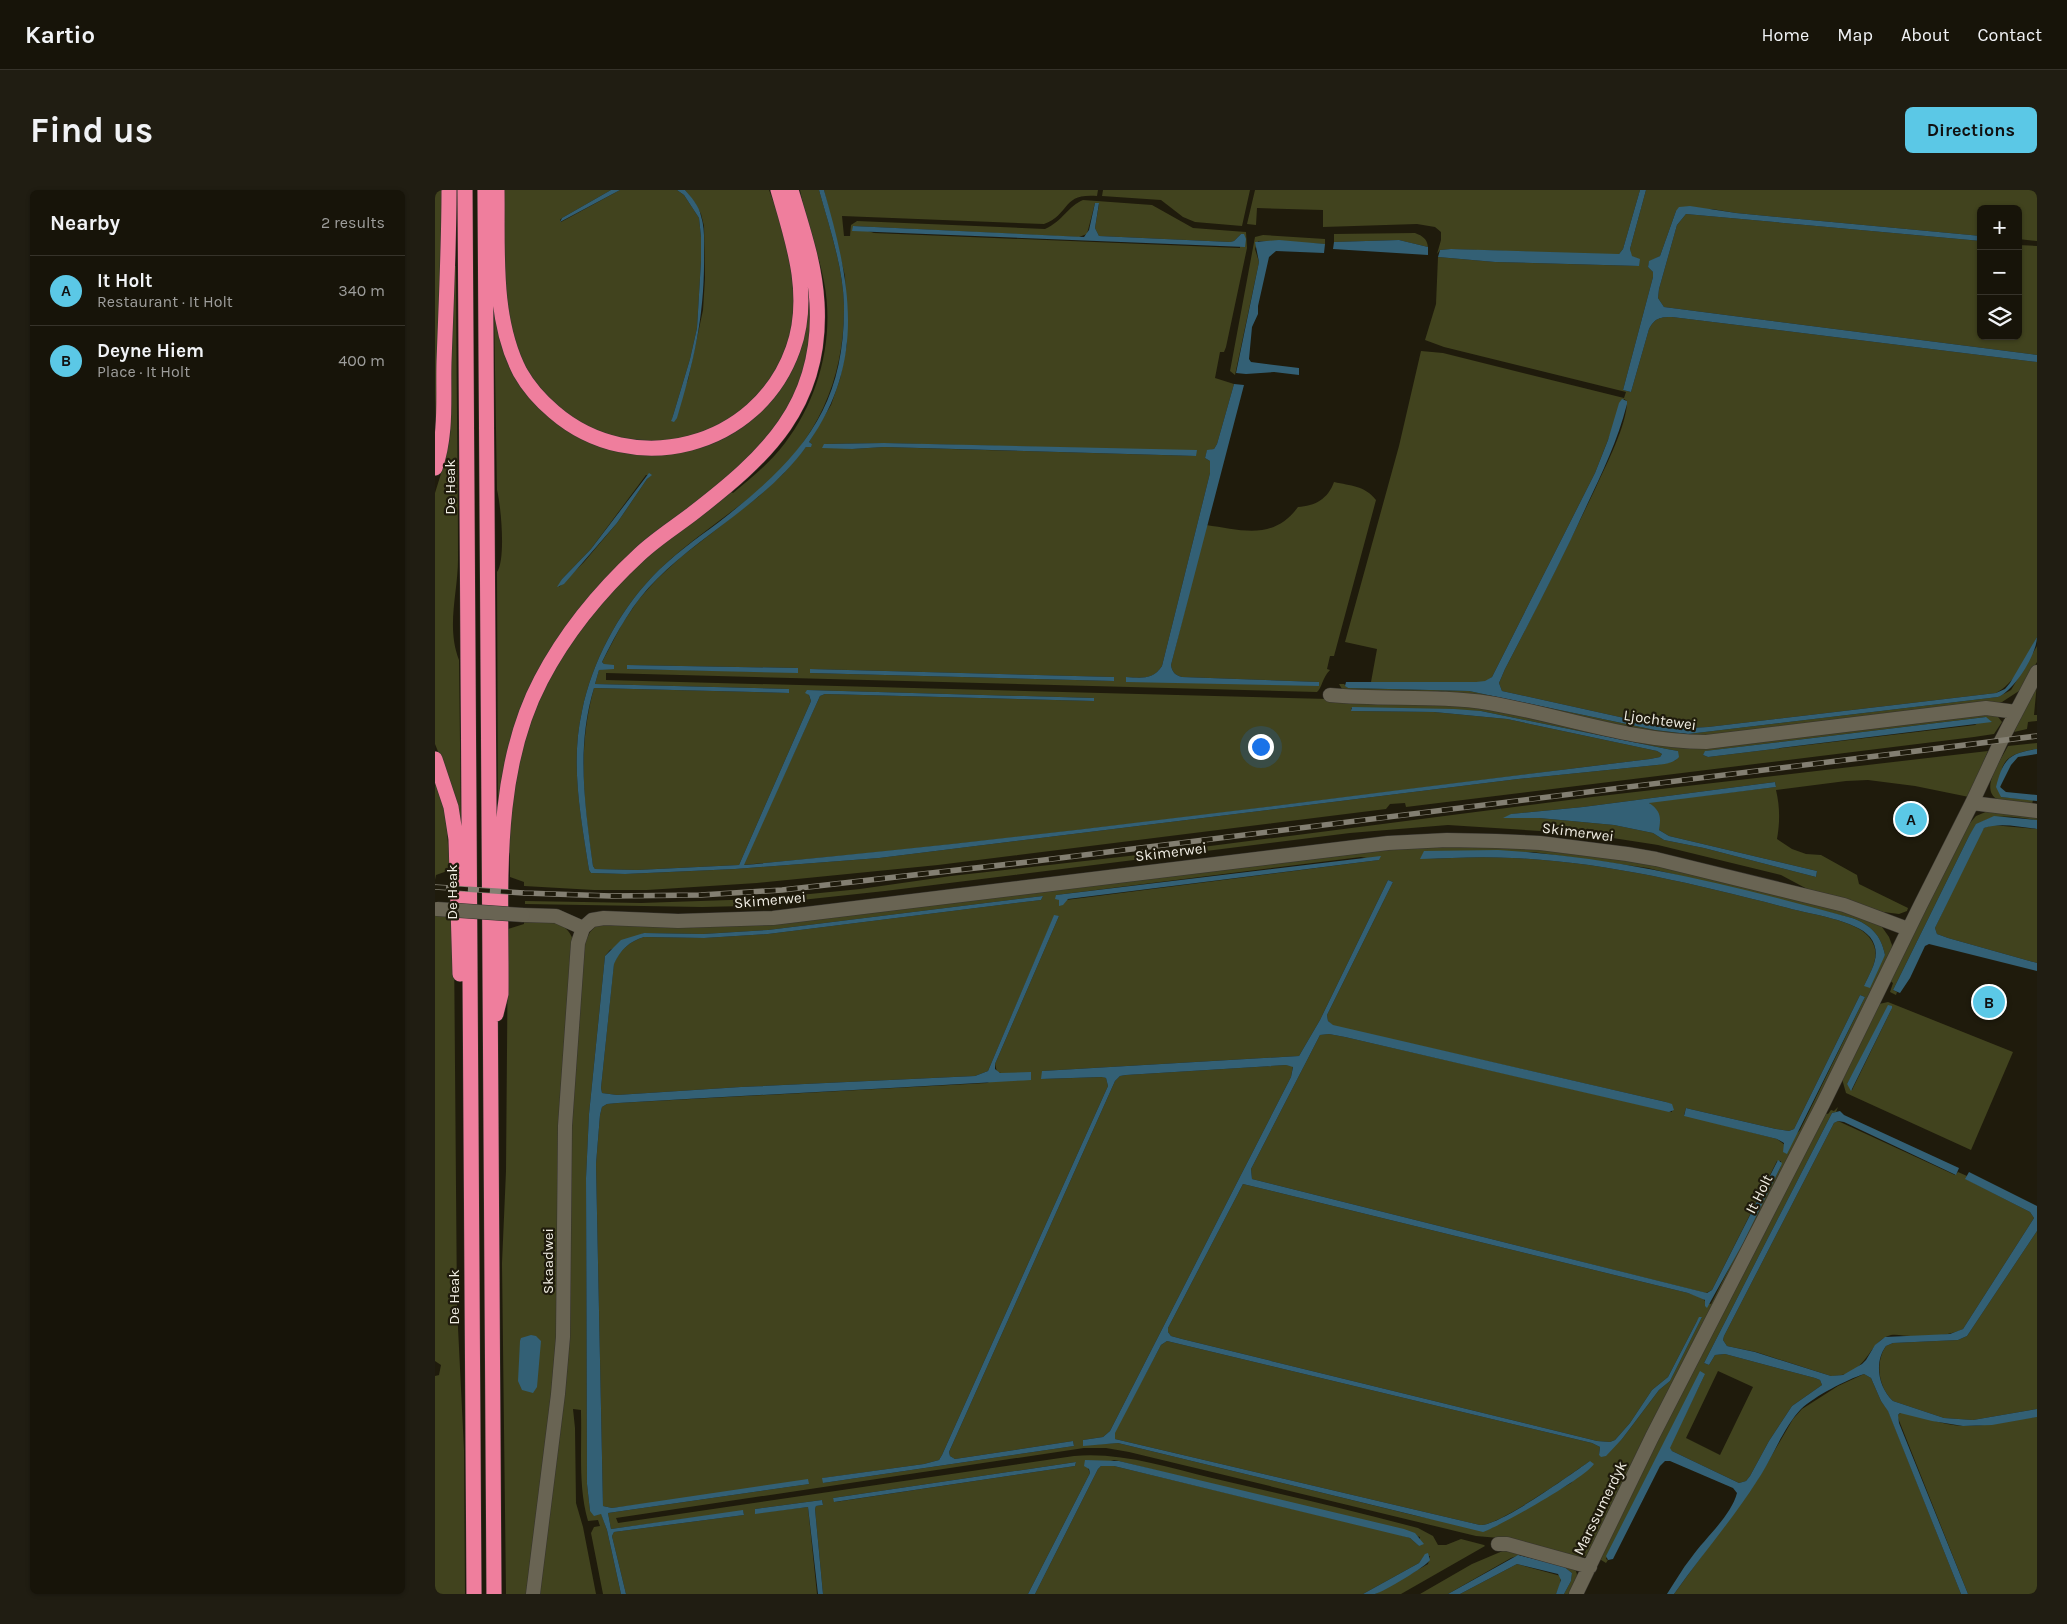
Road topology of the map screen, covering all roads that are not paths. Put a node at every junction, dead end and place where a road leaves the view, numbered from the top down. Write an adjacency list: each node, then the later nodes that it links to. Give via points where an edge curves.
1 (449, 190): 7 (highway, via 445,403)
2 (465, 190): 18 (highway, De Heak)
3 (485, 190): 17 (highway)
4 (497, 190): 5 (highway, via 500,301 520,372 535,394 566,422 586,434 637,448 663,448 717,434 753,409 769,392 793,349 801,302 801,278)
5 (778, 190)
6 (791, 190): 17 (highway, via 814,276 817,301 815,350 802,396 778,436 753,463 641,552 600,593 578,619 540,682 525,718 509,783 503,849 501,994)
7 (435, 468)
8 (2037, 672): 10 (street, It Holt)
9 (1330, 695): 10 (street, Ljochtewei, via 1487,703 1683,742 1706,742 1986,708)
10 (2016, 712): 12 (street, It Holt)
11 (435, 759): 18 (highway, via 451,807 456,839 460,979)
12 (1972, 803): 13 (street); 16 (street, It Holt)
13 (2037, 811)
14 (436, 908): 15 (street, bridge, via 556,916)
15 (583, 928): 16 (street, Skimerwei, via 592,920 604,918 685,922 773,918 1378,844 1447,840 1540,843 1656,859 1844,904); 24 (street, Skaadwei, via 578,944 565,1126 563,1337)
16 (1909, 929): 19 (street, It Holt)
17 (491, 1034): 23 (highway)
18 (471, 1035): 22 (highway, De Heak)
19 (1652, 1437): 21 (street, Marssumerdyk)
20 (1498, 1544): 21 (street)
21 (1590, 1567): 25 (street, Marssumerdyk)
22 (474, 1594)
23 (494, 1594)
24 (533, 1594)
25 (1576, 1594)

